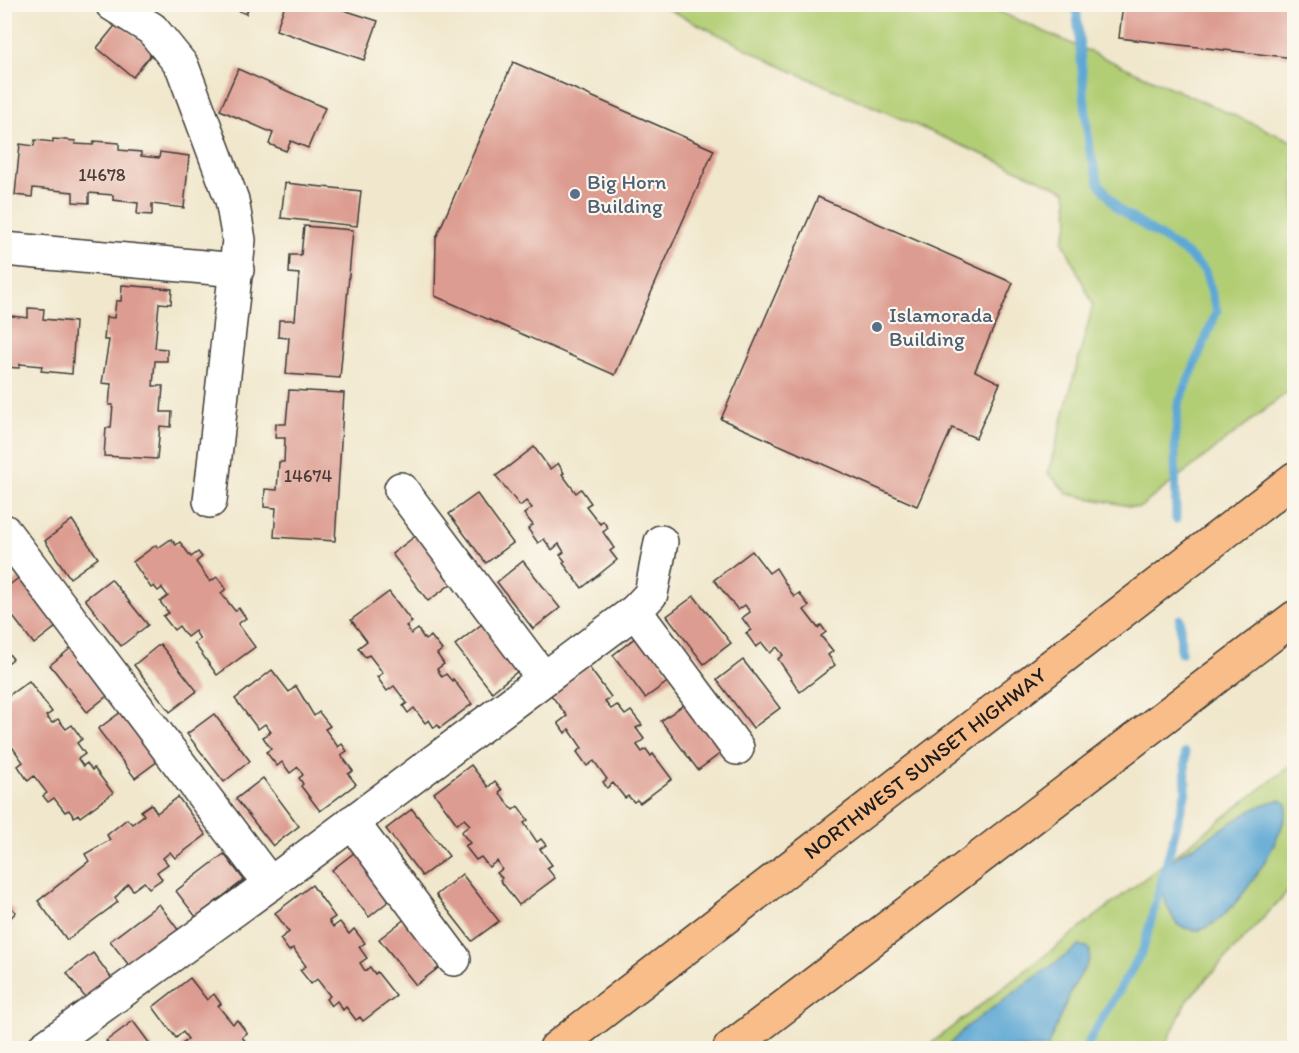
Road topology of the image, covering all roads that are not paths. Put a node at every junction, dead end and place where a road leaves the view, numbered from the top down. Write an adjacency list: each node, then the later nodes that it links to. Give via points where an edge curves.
1 (112, 4): 3 (lane, via 152,29 182,66 232,200 239,240)
2 (4, 249): 3 (lane)
3 (237, 270): 6 (lane)
4 (1294, 479): 17 (highway, NORTHWEST SUNSET HIGHWAY)
5 (401, 489): 11 (lane)
6 (210, 501)
7 (4, 531): 14 (lane)
8 (661, 542): 9 (lane, via 651,594)
9 (635, 610): 11 (lane); 12 (lane)
10 (1294, 618): 18 (highway)
11 (543, 678): 13 (lane)
12 (737, 748)
13 (352, 822): 14 (lane); 15 (lane)
14 (270, 884): 16 (lane)
15 (454, 959)
16 (62, 1043)
17 (556, 1048)
18 (730, 1048)

